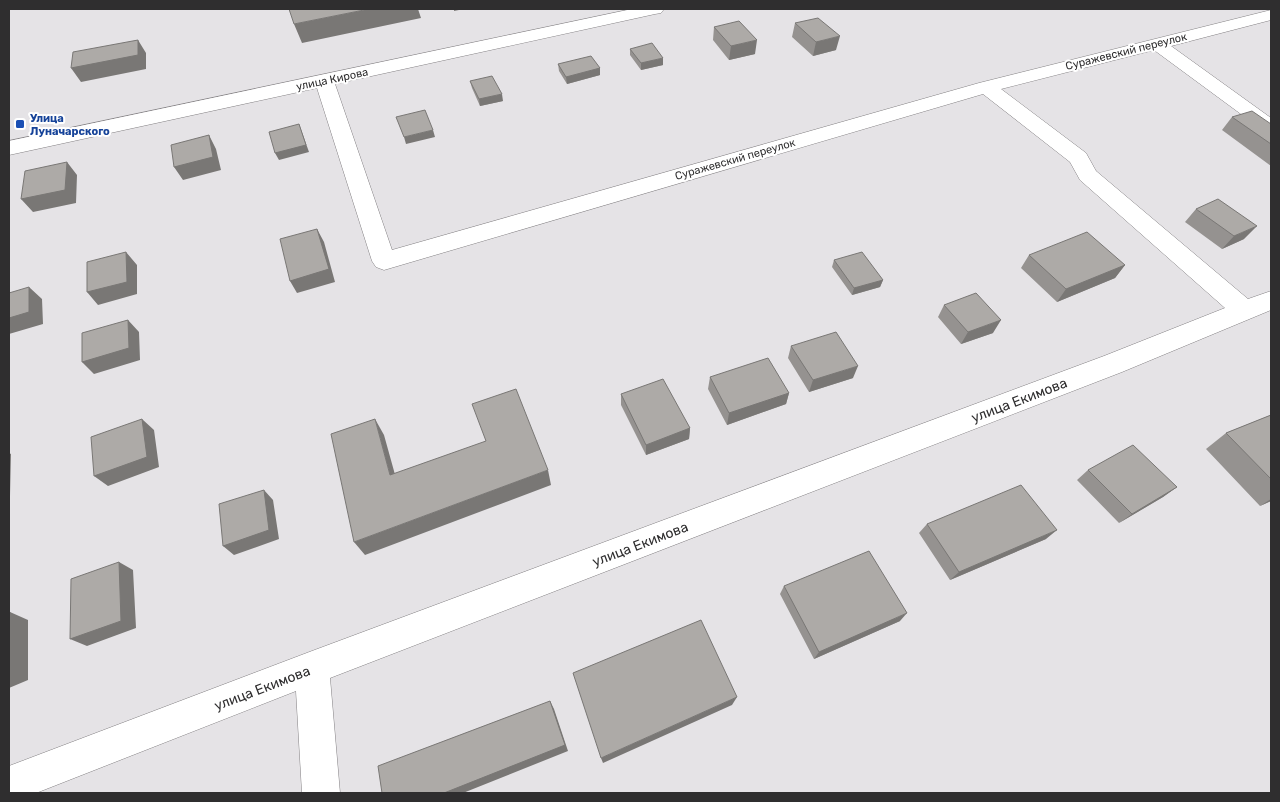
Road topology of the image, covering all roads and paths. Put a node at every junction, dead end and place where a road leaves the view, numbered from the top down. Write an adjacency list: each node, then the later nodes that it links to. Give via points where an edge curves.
1 (655, 9): 4 (street, улица Кирова)
2 (1271, 15): 3 (street, Суражевский переулок)
3 (1156, 43): 5 (street, Суражевский переулок); 6 (street)
4 (324, 81): 5 (street, Суражевский переулок, via 384,261); 7 (street, улица Кирова)
5 (986, 87): 8 (street, via 1079,158 1088,174)
6 (1271, 127)
7 (9, 148)
8 (1258, 306): 9 (street, улица Екимова)
9 (312, 668): 10 (street, улица Екимова); 11 (street)
10 (9, 785)
11 (321, 793)

